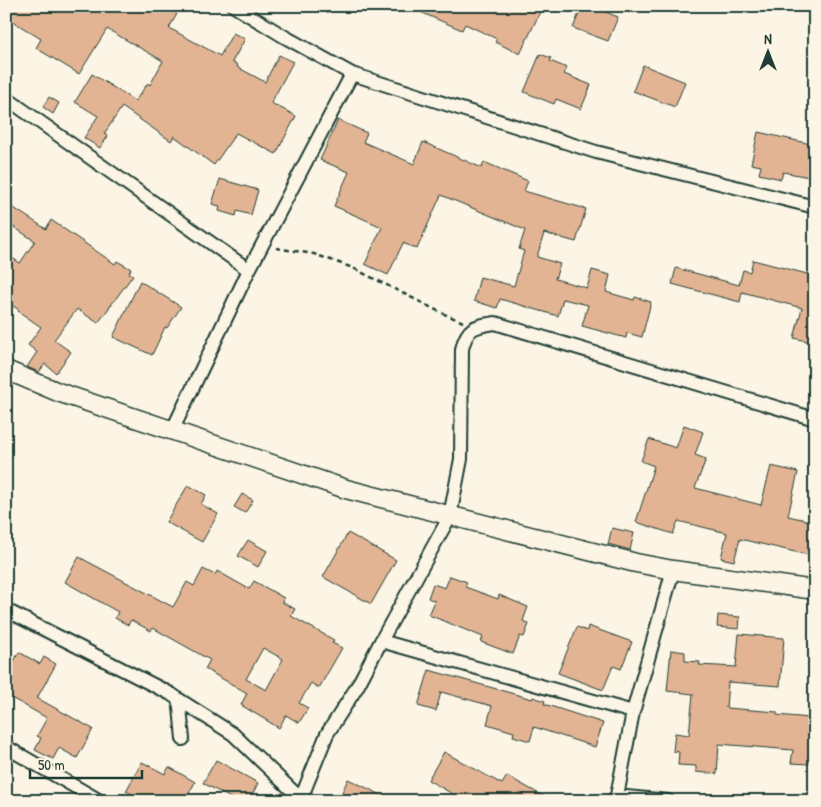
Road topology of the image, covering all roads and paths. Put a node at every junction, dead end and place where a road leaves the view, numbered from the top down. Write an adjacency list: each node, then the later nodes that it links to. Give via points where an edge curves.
1 (234, 6): 2 (street)
2 (352, 74): 4 (street, via 596,152); 5 (street)
3 (6, 98): 6 (street)
4 (815, 207)
5 (262, 246): 6 (street); 7 (path, via 314,254 353,268)
6 (250, 270): 10 (street)
7 (474, 327): 9 (street, via 495,323); 11 (street, via 465,337 462,350 461,459)
8 (6, 370): 10 (street, via 58,392)
9 (815, 419)
10 (172, 431): 11 (street, via 346,489)
11 (450, 516): 12 (street); 15 (street)
12 (673, 570): 13 (street); 17 (street)
13 (815, 590)
14 (6, 610): 16 (street)
15 (381, 641): 17 (street); 21 (street, via 327,734)
16 (178, 699): 18 (street); 21 (street, via 233,734)
17 (633, 712): 20 (street)
18 (183, 739)
19 (6, 747): 22 (street)
20 (616, 798): 23 (street)
21 (300, 800)
22 (100, 801)
23 (668, 801)

